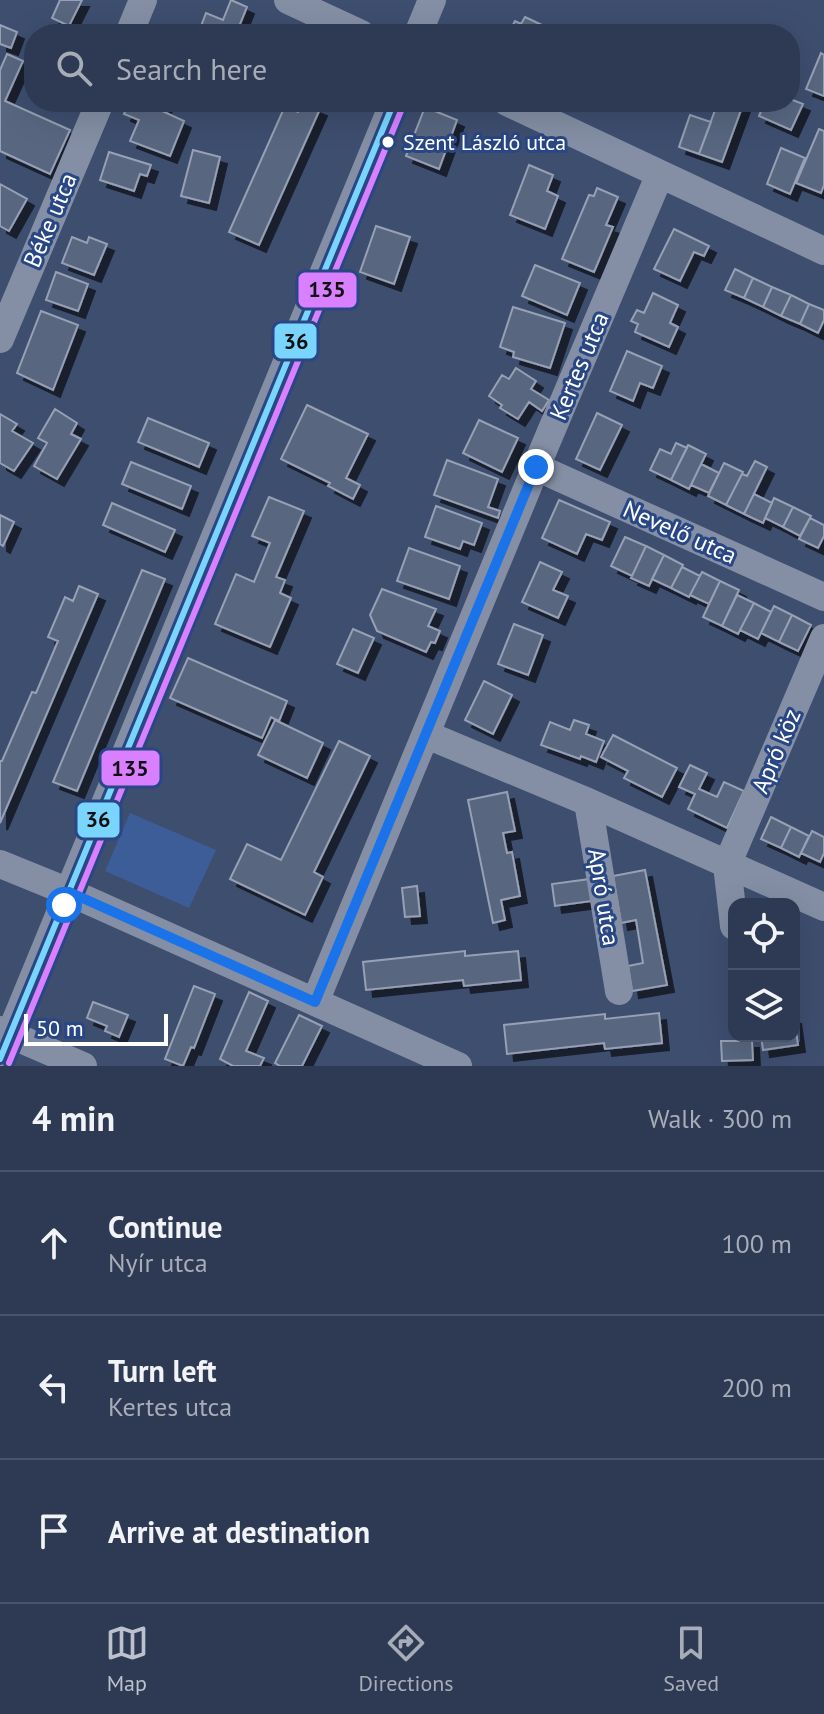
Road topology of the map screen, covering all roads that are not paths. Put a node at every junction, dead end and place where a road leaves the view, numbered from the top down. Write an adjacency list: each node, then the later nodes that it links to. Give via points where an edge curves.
1 (143, 0): 4 (street)
2 (288, 0): 5 (street)
3 (432, 0): 6 (street)
4 (133, 24)
5 (340, 24)
6 (422, 24)
7 (96, 112): 12 (street, Béke utca)
8 (390, 112): 20 (street)
9 (528, 112): 10 (street)
10 (660, 174): 11 (street); 13 (street, Kertes utca)
11 (824, 251)
12 (0, 339)
13 (536, 467): 14 (street, Nevelő utca); 16 (street, Kertes utca)
14 (824, 597)
15 (824, 638): 19 (street, Apró köz)
16 (427, 735): 17 (street, Apró utca); 24 (street, Kertes utca)
17 (588, 802): 19 (street, Apró utca); 23 (street, Apró utca)
18 (0, 864): 20 (street)
19 (727, 865): 21 (street); 22 (street, Apró utca)
20 (69, 892): 24 (street); 25 (street)
21 (731, 898)
22 (824, 907)
23 (619, 991)
24 (315, 1002): 27 (street)
25 (3, 1041): 26 (street)
26 (83, 1066)
27 (458, 1066)

